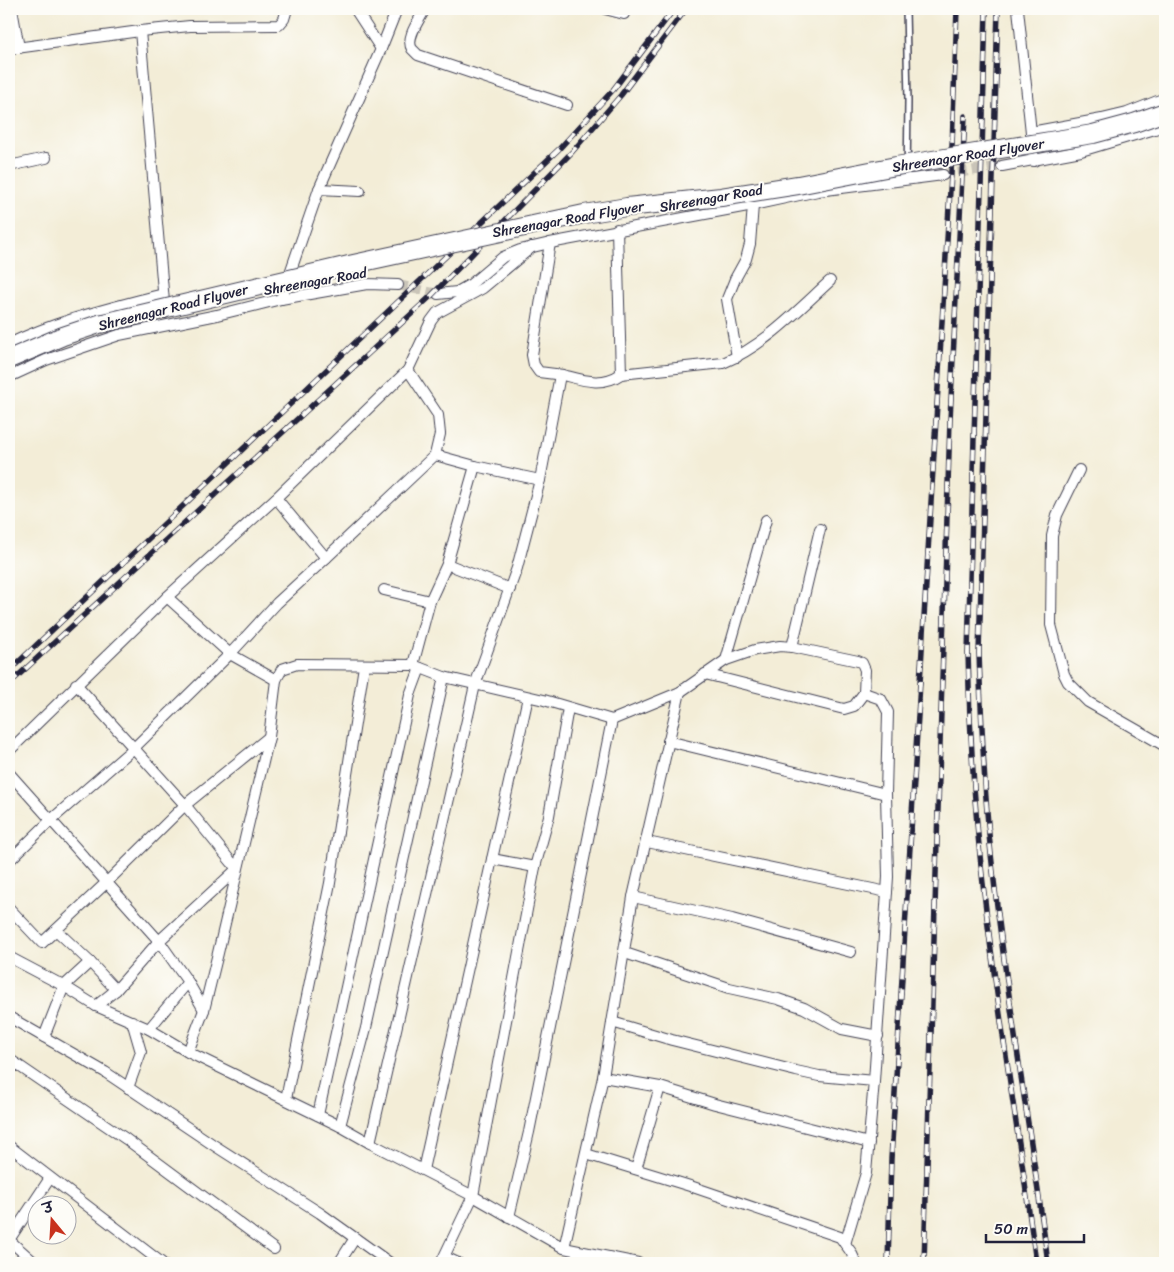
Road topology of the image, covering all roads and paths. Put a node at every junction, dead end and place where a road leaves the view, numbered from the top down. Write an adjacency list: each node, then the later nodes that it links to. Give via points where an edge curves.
1 (12, 9): 11 (street)
2 (287, 9): 10 (street, via 279,25 190,26)
3 (356, 9): 12 (street)
4 (397, 9): 12 (street)
5 (425, 9): 14 (street, via 410,41 418,55)
6 (604, 9): 9 (street)
7 (906, 9): 23 (lane)
8 (1018, 9): 17 (street)
9 (624, 14)
10 (140, 31): 11 (street); 32 (street)
11 (14, 49)
12 (381, 49): 24 (street)
13 (1165, 98): 17 (street, via 1127,113)
14 (567, 104)
15 (1165, 112): 38 (highway, Shreenagar Road Flyover, bridge, via 1076,137 798,185 584,214 458,240 108,322 63,336)
16 (1165, 126): 19 (street)
17 (1031, 132): 19 (street)
18 (46, 158): 20 (street)
19 (1034, 161): 21 (street)
20 (9, 166)
21 (1002, 166)
22 (943, 175): 23 (street, Shreenagar Road)
23 (907, 180): 26 (street, Shreenagar Road, via 818,191)
24 (319, 189): 25 (street); 34 (street)
25 (360, 191)
26 (753, 205): 27 (street, Shreenagar Road); 37 (street, via 746,259 728,299)
27 (617, 229): 28 (street, Shreenagar Road); 40 (street)
28 (550, 243): 29 (street, Shreenagar Road); 41 (street, via 532,355 539,372)
29 (532, 247): 33 (street, Shreenagar Road, via 502,257 457,292); 39 (street, via 483,288 436,313)
30 (830, 280): 37 (street, via 782,325)
31 (398, 285): 34 (street, Shreenagar Road, via 367,284)
32 (163, 294): 35 (street); 36 (street, via 86,314)
33 (438, 294)
34 (281, 299): 35 (street, Shreenagar Road)
35 (166, 324): 42 (street, Shreenagar Road, via 46,360)
36 (9, 344)
37 (736, 357): 40 (street, via 723,363)
38 (9, 359)
39 (408, 370): 43 (street, via 438,415 440,434); 47 (street)
40 (621, 374): 41 (street, via 614,379 587,382)
41 (560, 375): 46 (street)
42 (9, 377)
43 (435, 455): 44 (street); 50 (street)
44 (475, 466): 46 (street); 51 (street)
45 (1079, 470): 73 (street, via 1057,515 1052,536 1051,625 1064,674 1088,702)
46 (540, 480): 52 (street)
47 (276, 498): 50 (street); 54 (street)
48 (766, 520): 58 (street)
49 (820, 529): 56 (street)
50 (326, 558): 57 (street, via 276,603)
51 (447, 564): 52 (street); 55 (street)
52 (510, 589): 65 (street)
53 (384, 590): 55 (street)
54 (167, 597): 57 (street); 64 (street)
55 (430, 601): 60 (street)
56 (792, 647): 58 (street, via 755,650); 67 (street, via 862,663 865,670)
57 (230, 654): 63 (street); 74 (street)
58 (726, 660): 61 (street)
59 (364, 666): 60 (street); 63 (street, via 297,664 282,668); 112 (street, via 330,883)
60 (416, 667): 62 (street); 113 (street)
61 (705, 674): 66 (street); 67 (street, via 844,709 854,706)
62 (444, 676): 65 (street); 114 (street, via 366,1028)
63 (276, 680): 71 (street)
64 (76, 684): 74 (street); 75 (street)
65 (475, 685): 68 (street); 115 (street)
66 (680, 692): 70 (street); 72 (street)
67 (864, 693): 77 (street, via 884,702 888,712)
68 (528, 697): 69 (street); 81 (street)
69 (568, 708): 70 (street); 83 (street)
70 (612, 720): 123 (street)
71 (269, 737): 78 (street); 84 (street)
72 (668, 741): 77 (street); 80 (street)
73 (1165, 746)
74 (135, 747): 78 (street); 79 (street)
75 (9, 751)
76 (9, 774): 79 (street)
77 (886, 794): 86 (street)
78 (185, 805): 84 (street); 85 (street)
79 (51, 820): 82 (street); 85 (street)
80 (647, 842): 86 (street); 87 (street)
81 (492, 859): 83 (street); 120 (street)
82 (9, 861)
83 (536, 867): 122 (street)
84 (237, 869): 90 (street); 99 (street)
85 (106, 883): 89 (street); 90 (street)
86 (887, 892): 104 (street)
87 (633, 897): 91 (street, via 732,919); 92 (street)
88 (9, 908): 89 (street, via 42,943)
89 (56, 930): 94 (street)
90 (159, 941): 95 (street); 97 (street)
91 (851, 952)
92 (625, 953): 102 (street); 104 (street, via 729,988 804,1008 842,1029)
93 (9, 957): 96 (street)
94 (90, 962): 96 (street); 97 (street)
95 (188, 982): 99 (street); 103 (street)
96 (64, 986): 98 (street); 105 (street)
97 (116, 990): 98 (street)
98 (96, 1006): 101 (street)
99 (204, 1010): 106 (street)
100 (9, 1017): 105 (street)
101 (132, 1021): 103 (street); 111 (street, via 141,1052)
102 (612, 1022): 108 (street); 109 (street, via 796,1071)
103 (149, 1029): 106 (street)
104 (878, 1036): 109 (street)
105 (44, 1037): 111 (street)
106 (188, 1052): 112 (street)
107 (9, 1059): 128 (street, via 126,1139)
108 (603, 1076): 110 (street); 118 (street)
109 (874, 1081): 116 (street)
110 (660, 1087): 116 (street); 119 (street)
111 (128, 1088): 124 (street)
112 (286, 1099): 113 (street)
113 (318, 1115): 114 (street)
114 (340, 1126): 115 (street)
115 (370, 1143): 120 (street)
116 (869, 1143): 126 (street, via 866,1172)
117 (9, 1146): 121 (street)
118 (586, 1154): 119 (street); 127 (street)
119 (636, 1169): 126 (street, via 840,1238)
120 (423, 1170): 122 (street)
121 (50, 1178): 125 (street); 131 (street)
122 (473, 1196): 123 (street); 129 (street)
123 (509, 1217): 127 (street)
124 (355, 1238): 132 (street); 133 (street)
125 (9, 1240): 130 (street)
126 (845, 1244): 136 (street)
127 (564, 1248): 135 (street)
128 (274, 1249)
129 (443, 1260): 134 (street)
130 (35, 1263)
131 (162, 1263)
132 (339, 1263)
133 (390, 1263)
134 (458, 1263)
135 (638, 1263)
136 (856, 1263)

